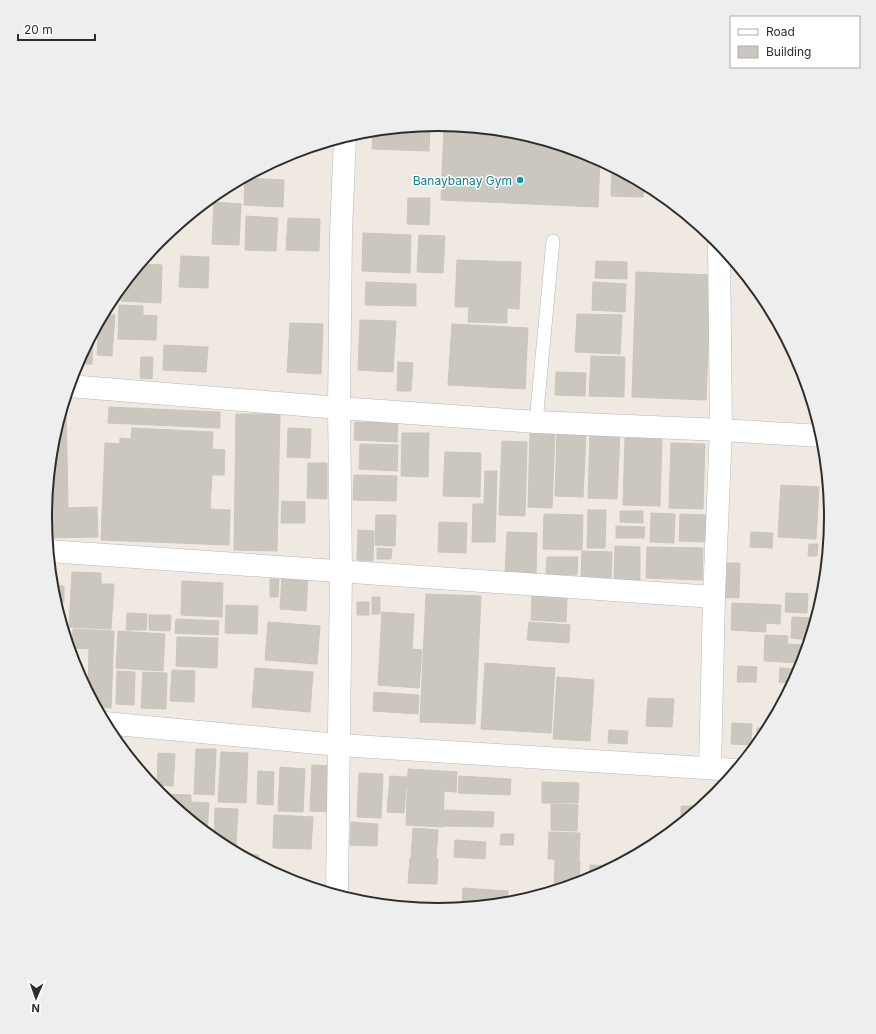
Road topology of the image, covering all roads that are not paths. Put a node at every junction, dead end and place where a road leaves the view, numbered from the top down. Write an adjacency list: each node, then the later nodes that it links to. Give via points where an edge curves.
1 (345, 142): 5 (street)
2 (553, 240): 6 (lane)
3 (719, 253): 7 (street)
4 (74, 386): 5 (street)
5 (339, 408): 6 (street); 10 (street)
6 (536, 422): 7 (street)
7 (721, 430): 8 (street); 11 (street)
8 (815, 436)
9 (54, 551): 10 (street)
10 (341, 571): 11 (street); 13 (street)
11 (714, 597): 14 (street)
12 (113, 724): 13 (street)
13 (339, 745): 14 (street); 16 (street)
14 (710, 768): 15 (street)
15 (730, 770)
16 (336, 889)

